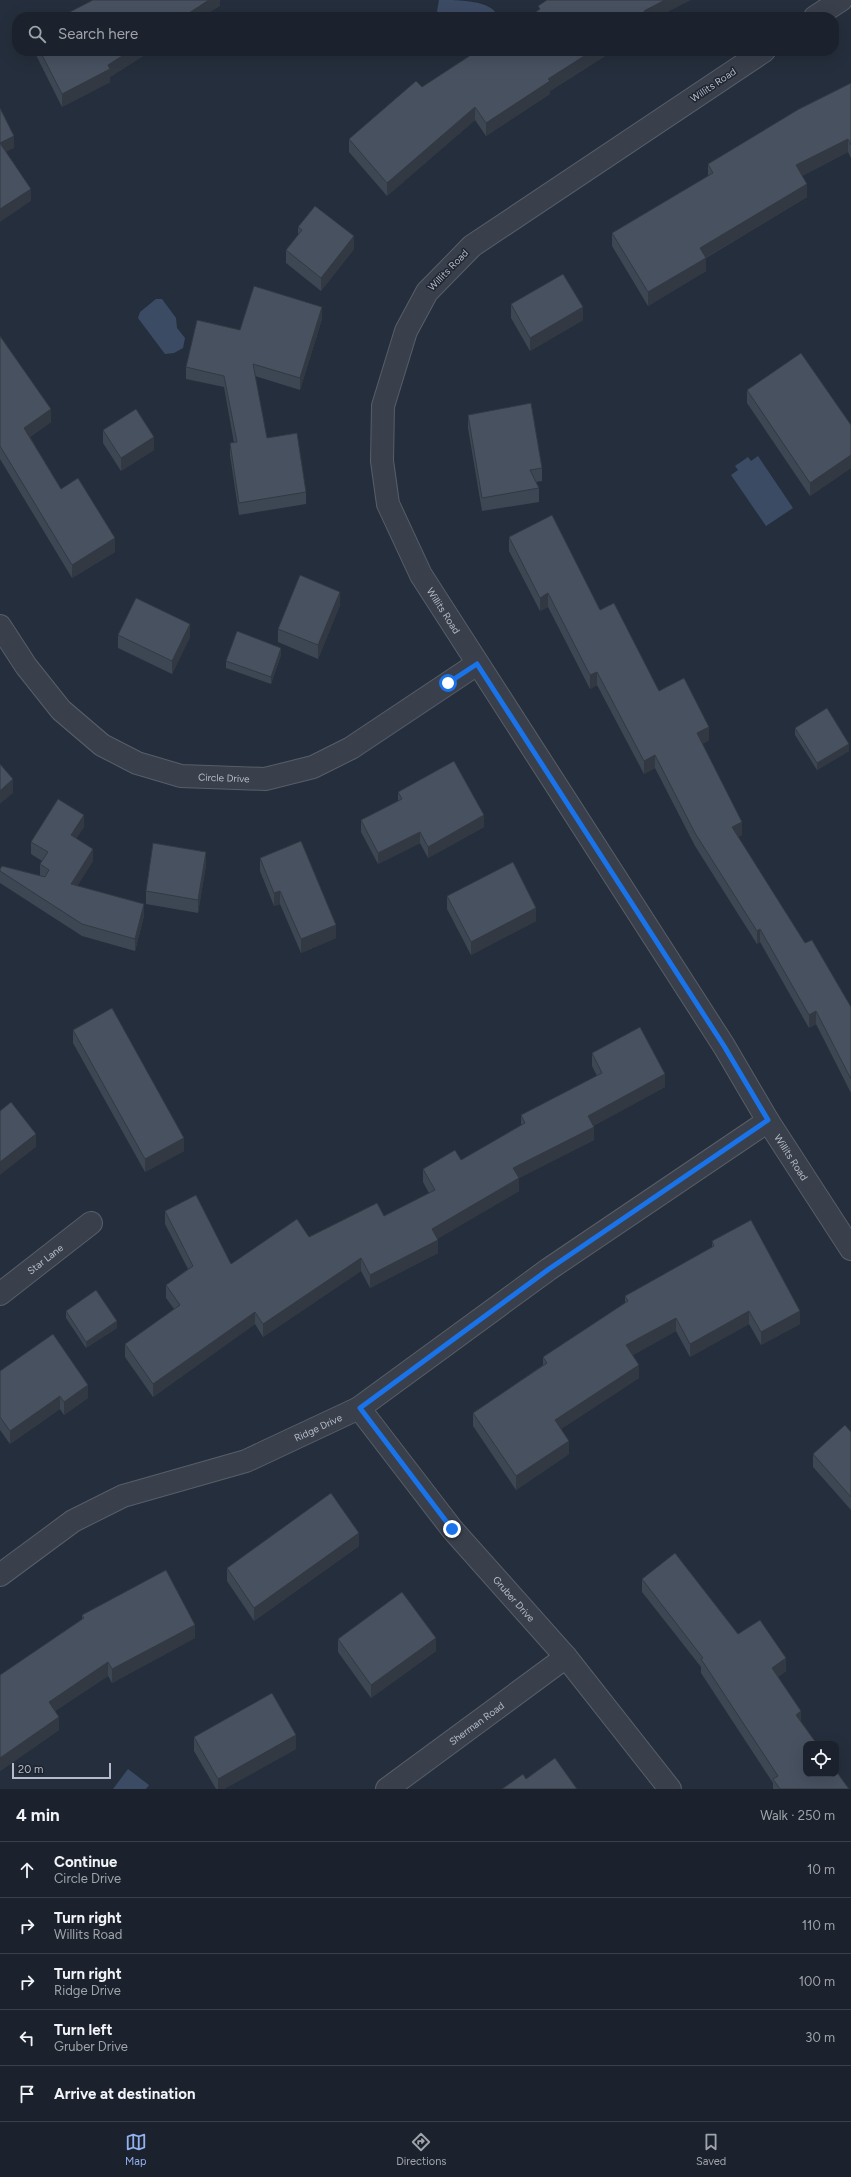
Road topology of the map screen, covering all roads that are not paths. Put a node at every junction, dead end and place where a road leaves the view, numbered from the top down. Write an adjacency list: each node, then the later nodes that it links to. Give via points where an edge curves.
1 (841, 0): 2 (street)
2 (823, 12)
3 (757, 56): 5 (street, Willits Road, via 472,246 427,292 406,331 383,406 382,461 388,504 421,576)
4 (0, 626): 5 (street, Circle Drive, via 26,666 61,710 102,745 137,763 181,776 265,779 313,767 352,748)
5 (477, 664): 6 (street, Willits Road, via 724,1046)
6 (768, 1120): 8 (street, Willits Road); 10 (street, Ridge Drive, via 549,1269)
7 (91, 1223): 9 (street, Star Lane)
8 (851, 1249)
9 (0, 1294)
10 (360, 1408): 11 (street, Ridge Drive, via 246,1461 123,1496 73,1521); 12 (street, Gruber Drive, via 452,1529)
11 (0, 1575)
12 (566, 1657): 13 (street, Sherman Road); 14 (street, Gruber Drive)
13 (387, 1789)
14 (670, 1789)

